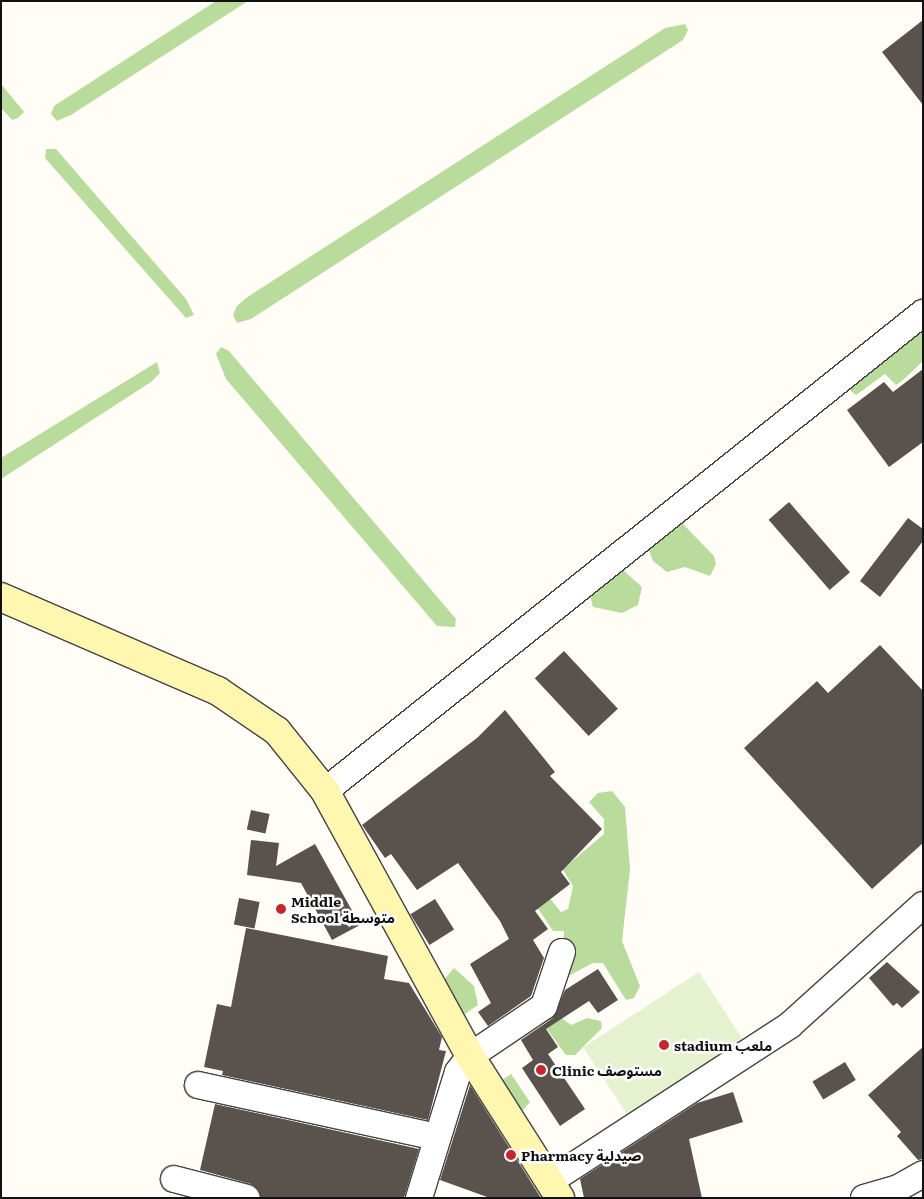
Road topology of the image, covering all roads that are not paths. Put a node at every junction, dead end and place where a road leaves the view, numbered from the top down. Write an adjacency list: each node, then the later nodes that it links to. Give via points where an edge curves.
1 (923, 313): 3 (street)
2 (1, 596): 3 (street, via 218,691 278,731)
3 (325, 791): 6 (street)
4 (923, 905): 11 (street, via 790,1025 623,1132 615,1118)
5 (562, 952): 6 (street, via 544,1006)
6 (470, 1056): 8 (street, via 458,1072); 11 (street)
7 (198, 1085): 8 (street)
8 (436, 1137): 13 (street)
9 (923, 1174): 14 (street, via 898,1188)
10 (174, 1180): 12 (street)
11 (551, 1181)
12 (247, 1198)
13 (418, 1198)
14 (864, 1198)

